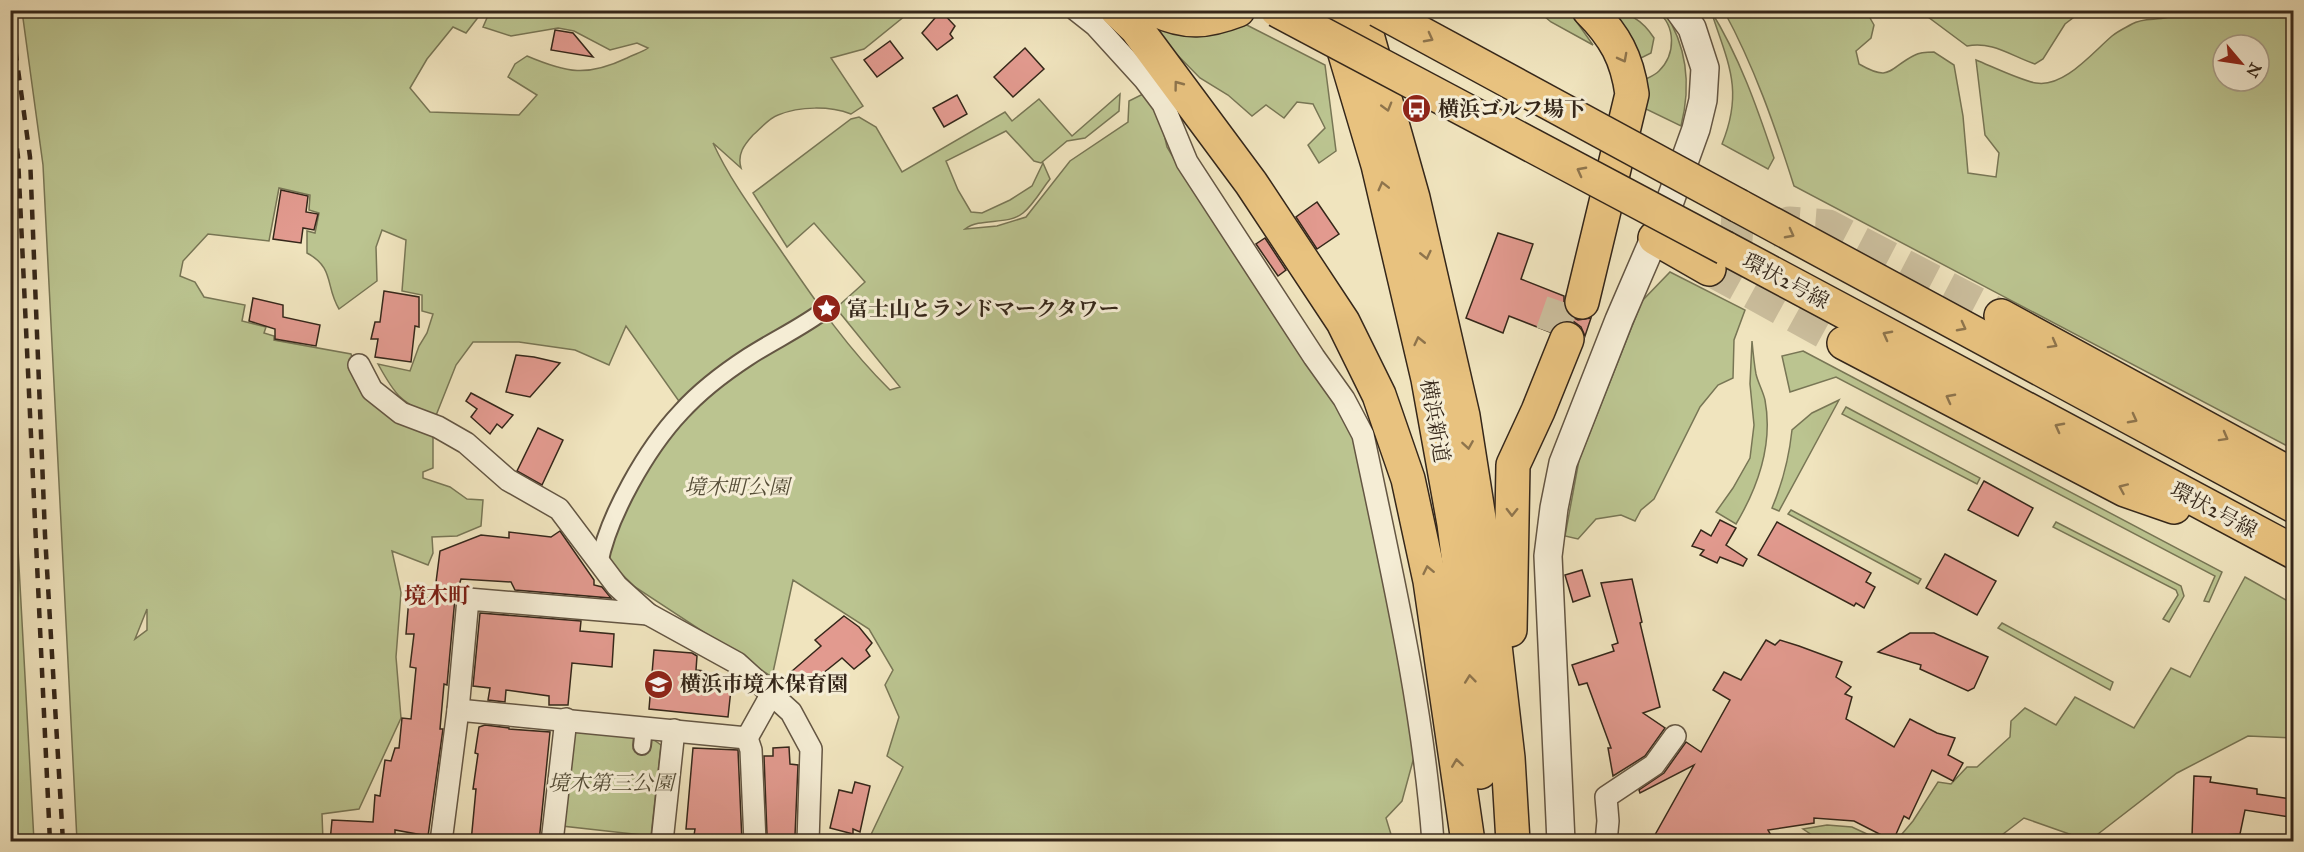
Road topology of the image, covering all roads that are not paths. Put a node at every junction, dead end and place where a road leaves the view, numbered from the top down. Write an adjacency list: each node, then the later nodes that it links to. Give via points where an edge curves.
1 (1076, 10): 37 (street, via 1145,80 1163,104 1187,162 1344,399 1363,435 1410,674 1430,792)
2 (1118, 10): 38 (main road, one-way to 2, via 1428,570 1408,479 1379,394 1343,322 1251,183 1136,28)
3 (1156, 10): 4 (main road, via 1196,21)
4 (1238, 10)
5 (1277, 10): 13 (main road, 環状2号線, one-way to 5, bridge)
6 (1332, 10): 39 (main road, 横浜新道, one-way to 6, via 1464,601 1428,380 1377,165)
7 (1360, 10): 31 (main road, 横浜新道, one-way to 31, via 1413,198 1463,416 1484,550)
8 (1378, 10): 21 (main road, 環状2号線, one-way to 21, bridge)
9 (1680, 10): 11 (street, via 1692,28 1706,68 1703,100)
10 (1593, 17): 14 (main road, one-way to 14, via 1628,68 1632,94 1608,194)
11 (1669, 204): 12 (street); 13 (main road)
12 (1655, 238): 13 (main road); 41 (street, via 1563,463 1554,508 1548,556)
13 (1718, 250): 22 (main road, 環状2号線, one-way to 13)
14 (1574, 299)
15 (826, 309): 23 (street, via 749,356 681,412 653,447 614,518)
16 (2001, 316): 20 (main road, one-way to 20)
17 (1559, 336): 31 (main road, one-way to 31, via 1535,375 1513,465)
18 (1844, 343): 22 (main road, one-way to 18, via 2125,490)
19 (359, 365): 23 (street, via 372,390 401,413 466,443 508,480 559,509)
20 (2294, 476)
21 (2294, 506)
22 (2285, 548)
23 (599, 564): 24 (street)
24 (648, 614): 25 (street, via 737,663); 26 (street, via 468,599)
25 (771, 695): 30 (street); 36 (street, via 791,712 811,749)
26 (458, 710): 27 (street); 32 (street)
27 (566, 719): 28 (street, via 643,736); 33 (street, via 558,820)
28 (674, 730): 30 (street); 34 (street)
29 (1674, 736): 42 (street, via 1654,765 1606,797)
30 (747, 738): 35 (street, via 752,750)
31 (1508, 758): 40 (main road, 横浜新道)
32 (441, 842)
33 (552, 842)
34 (662, 842)
35 (755, 842)
36 (808, 842)
37 (1433, 842)
38 (1468, 842)
39 (1484, 842)
40 (1513, 842)
41 (1562, 842)
42 (1606, 842)

